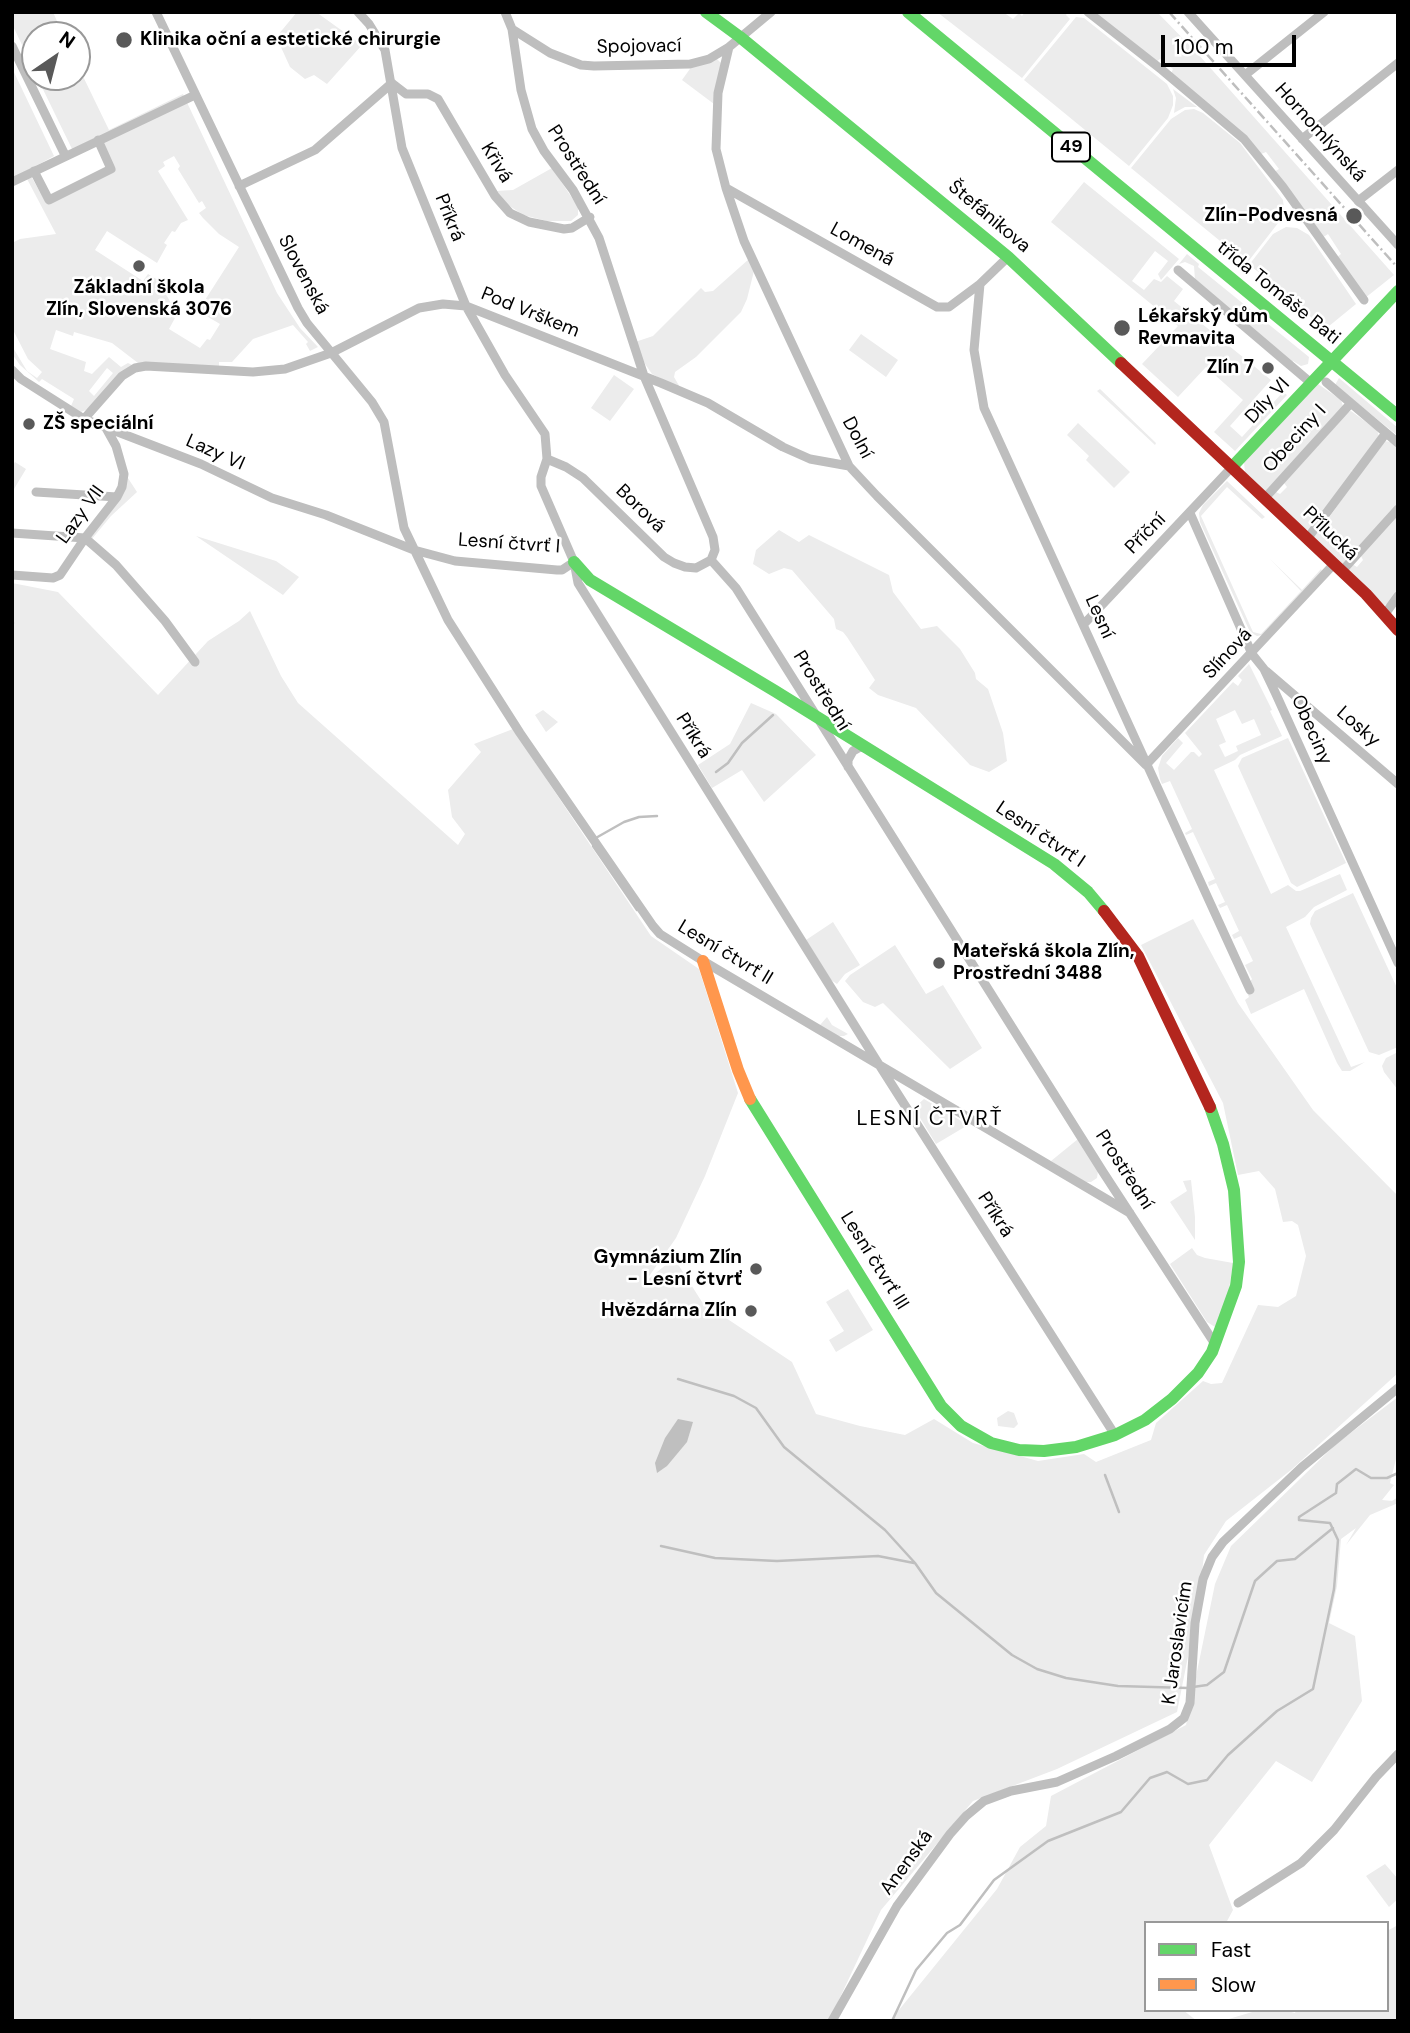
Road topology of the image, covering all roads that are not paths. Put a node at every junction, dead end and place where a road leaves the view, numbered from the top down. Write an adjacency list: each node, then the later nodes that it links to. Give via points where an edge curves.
1 (156, 12): 17 (street, Slovenská)
2 (358, 12): 16 (street, Příkrá, via 385,50)
3 (505, 12): 10 (street, Prostřední)
4 (706, 12): 11 (street, Štefánikova)
5 (771, 12): 11 (street)
6 (908, 12): 38 (street, třída Tomáše Bati / 49)
7 (1088, 12): 35 (street, via 1244,139)
8 (1188, 12): 15 (street, Hornomlýnská)
9 (1324, 12): 15 (street)
10 (513, 29): 13 (street, Spojovací, via 550,53 581,65 690,64); 29 (street, Prostřední, via 521,90 532,129)
11 (740, 37): 13 (street); 31 (street, Štefánikova)
12 (12, 46): 22 (street)
13 (729, 47): 27 (street, Dolní, via 715,131)
14 (1398, 63): 20 (street)
15 (1245, 75): 20 (street, Hornomlýnská)
16 (392, 83): 18 (street, Křivá); 19 (street, Příkrá); 26 (street, via 315,150)
17 (195, 95): 21 (street); 26 (street, Slovenská)
18 (413, 96): 19 (street, via 403,104); 29 (street, Křivá, via 428,94 438,99 495,196 510,213 564,229)
19 (397, 119): 36 (street, Příkrá, via 402,148)
20 (1302, 139): 28 (street, Hornomlýnská)
21 (98, 140): 22 (street); 24 (street, via 111,169 49,200)
22 (65, 155): 24 (street)
23 (1398, 170): 28 (street)
24 (34, 171): 25 (street)
25 (12, 182)
26 (239, 186): 37 (street, Slovenská, via 298,308)
27 (726, 188): 33 (street, Lomená, via 937,307 949,307); 50 (street, Dolní, via 744,241)
28 (1358, 201): 30 (street, Hornomlýnská)
29 (590, 217): 40 (street, Prostřední)
30 (1398, 245)
31 (1008, 257): 33 (street); 51 (street, Štefánikova)
32 (1178, 270): 42 (street)
33 (980, 284): 69 (street, Lesní, via 974,350 984,408)
34 (1398, 291): 38 (street, Díly VI)
35 (1364, 300)
36 (466, 306): 37 (street, Pod Vrškem, via 419,308); 40 (street, Pod Vrškem); 49 (street, Příkrá, via 505,375 544,430)
37 (331, 353): 45 (street, Pod Vrškem, via 285,369 253,372 142,366 122,376); 60 (street, Slovenská, via 384,422 402,519)
38 (1332, 362): 42 (street, Díly VI); 44 (street, třída Tomáše Bati / 49)
39 (12, 370): 45 (street, Lazy VI)
40 (644, 376): 50 (street, Pod Vrškem, via 708,403 810,459); 61 (street, Prostřední, via 713,537)
41 (1326, 382): 43 (street)
42 (1311, 383): 51 (street, Díly VI)
43 (1351, 403): 47 (street); 54 (street, Obeciny I)
44 (1398, 416)
45 (84, 419): 46 (street, Lazy VI)
46 (106, 427): 53 (street, Lazy VII, via 124,474); 60 (street, Lazy VI, via 272,498)
47 (1386, 433): 48 (street); 59 (street)
48 (1398, 443)
49 (547, 459): 61 (street, Borová, via 583,478 664,557 685,568); 62 (street, Příkrá, via 541,486)
50 (849, 466): 78 (street, Dolní)
51 (1233, 467): 54 (street, Přílucká); 56 (street, Příční)
52 (36, 492): 53 (street)
53 (117, 497): 58 (street, Lazy VII)
54 (1265, 498): 59 (street, Přílucká)
55 (1398, 509): 63 (street, Slínová)
56 (1190, 513): 69 (street, Příční); 71 (street, Obeciny)
57 (12, 533): 58 (street)
58 (85, 538): 64 (street, Lazy VII, via 58,576); 72 (street, via 116,565)
59 (1307, 539): 63 (street, Přílucká)
60 (414, 550): 62 (street, Lesní čtvrť I, via 455,561 557,570); 81 (street, Lesní čtvrť II, via 448,620 653,926)
61 (711, 560): 74 (street, Prostřední, via 736,588)
62 (574, 562): 65 (street, Lesní čtvrť I); 67 (street, Příkrá, via 578,583)
63 (1338, 568): 68 (street, Přílucká); 71 (street, Slínová)
64 (12, 575)
65 (608, 591): 67 (street, via 598,593); 75 (street, Lesní čtvrť I)
66 (1398, 596): 68 (street)
67 (591, 607): 84 (street, Příkrá)
68 (1385, 614): 70 (street, Přílucká)
69 (1084, 624): 78 (street, Lesní)
70 (1398, 630)
71 (1252, 654): 73 (street, Obeciny); 78 (street, Slínová)
72 (195, 662)
73 (1264, 669): 80 (street, Losky); 82 (street, Obeciny)
74 (791, 677): 75 (street, via 786,688); 76 (street, Prostřední)
75 (775, 691): 76 (street, Lesní čtvrť I)
76 (816, 717): 77 (street, Lesní čtvrť I); 79 (street, Prostřední)
77 (867, 749): 79 (street, via 853,751); 88 (street, Lesní čtvrť I, via 1054,864 1098,903 1133,947 1210,1105 1230,1172 1239,1262 1234,1295)
78 (1146, 765): 83 (street, Lesní)
79 (848, 766): 85 (street, Prostřední)
80 (1398, 784)
81 (702, 961): 84 (street, Lesní čtvrť II); 90 (street, Lesní čtvrť III, via 752,1103 948,1415 984,1440 1026,1451 1065,1449)
82 (1398, 963)
83 (1250, 990)
84 (878, 1063): 86 (street, Lesní čtvrť II); 90 (street, Příkrá)
85 (1103, 1172): 86 (street, via 1098,1183); 87 (street, Prostřední)
86 (1087, 1187): 87 (street, Lesní čtvrť II)
87 (1130, 1213): 88 (street, Prostřední)
88 (1215, 1344): 90 (street, Lesní čtvrť I, via 1203,1366 1172,1399)
89 (1398, 1388): 92 (street, K Jaroslavicím, via 1293,1476 1212,1557 1195,1623 1190,1703 1184,1718 1170,1729)
90 (1115, 1435)
91 (1398, 1754): 93 (street, via 1301,1863)
92 (1057, 1782): 94 (street, Anenská, via 984,1801 966,1816 897,1906)
93 (1238, 1903)
94 (832, 2021)

